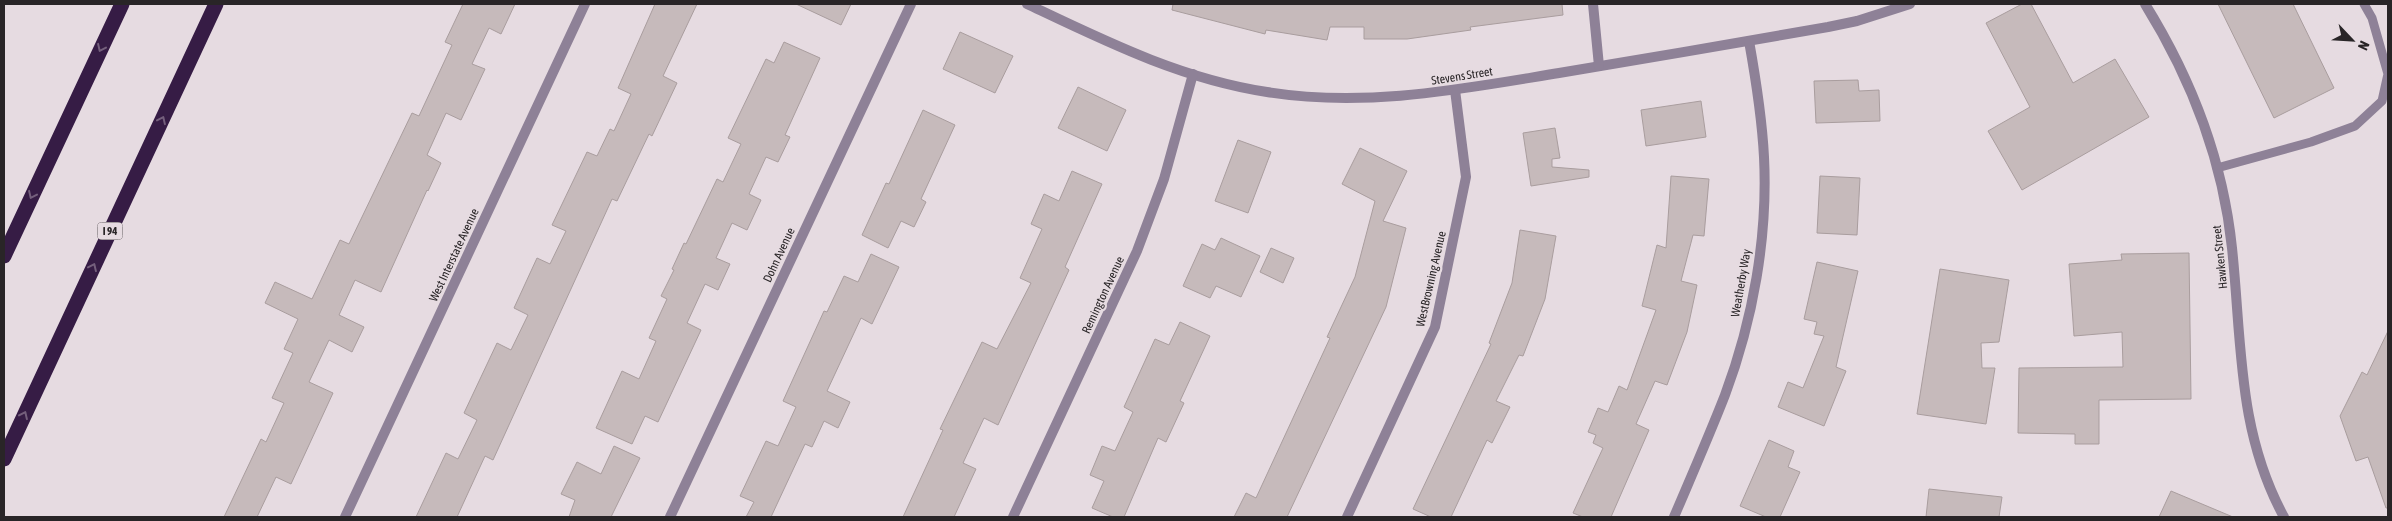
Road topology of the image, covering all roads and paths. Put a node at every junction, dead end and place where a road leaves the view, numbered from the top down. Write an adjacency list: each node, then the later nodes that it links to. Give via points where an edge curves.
1 (122, 4): 16 (highway, one-way to 16)
2 (216, 4): 17 (highway, I 94, one-way to 2)
3 (586, 4): 18 (street, West Interstate Avenue)
4 (911, 4): 19 (street, Dohn Avenue)
5 (1028, 4): 12 (street, Stevens Street, via 1121,49)
6 (1593, 4): 11 (street)
7 (1910, 4): 10 (street, Stevens Street, via 1857,21)
8 (2145, 4): 15 (street, Hawken Street, via 2187,82)
9 (2364, 4): 13 (lane, via 2372,18)
10 (1749, 41): 11 (street, Stevens Street); 22 (street, Weatherby Way, via 1764,159 1762,225 1756,276 1745,330 1725,394)
11 (1599, 66): 14 (street, Stevens Street)
12 (1193, 74): 14 (street, Stevens Street, via 1266,92 1322,98 1378,99); 20 (street, Remington Avenue, via 1164,179 1137,251)
13 (2388, 74): 15 (lane, via 2382,101 2355,126)
14 (1455, 90): 21 (street, WestBrowning Avenue, via 1466,177 1436,327)
15 (2217, 168): 23 (street, Hawken Street, via 2232,248 2248,421 2258,460)
16 (4, 256)
17 (4, 459)
18 (345, 517)
19 (670, 517)
20 (1013, 517)
21 (1347, 517)
22 (1674, 517)
23 (2284, 517)

